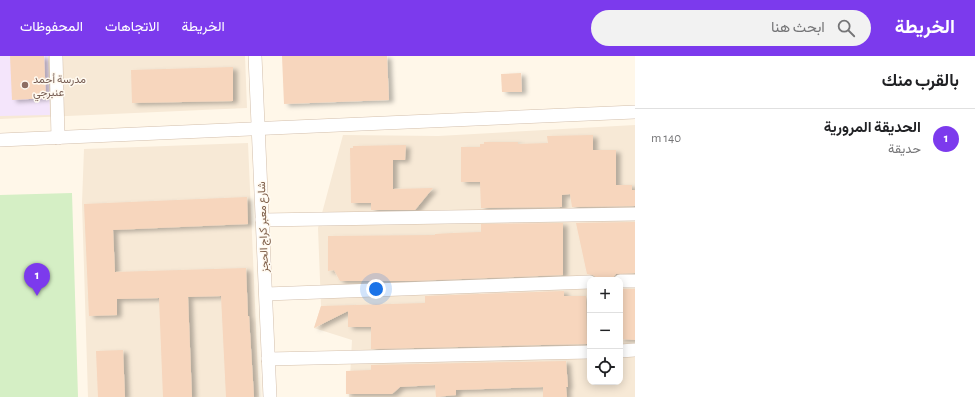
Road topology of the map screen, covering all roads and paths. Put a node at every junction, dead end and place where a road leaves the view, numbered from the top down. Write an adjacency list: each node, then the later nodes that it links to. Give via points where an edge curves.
1 (56, 56): 5 (street)
2 (256, 56): 4 (street, شارع معبر كراج الحجز)
3 (635, 112): 4 (street)
4 (258, 130): 5 (street); 8 (street, شارع معبر كراج الحجز)
5 (58, 138): 6 (street)
6 (0, 140)
7 (635, 214): 8 (street)
8 (262, 220): 12 (street, شارع معبر كراج الحجز)
9 (635, 280): 10 (street)
10 (623, 281)
11 (587, 282): 12 (street)
12 (266, 294): 16 (street, شارع معبر كراج الحجز)
13 (635, 350): 14 (street)
14 (623, 351)
15 (587, 352): 16 (street)
16 (268, 359): 17 (street, شارع معبر كراج الحجز)
17 (270, 397)

